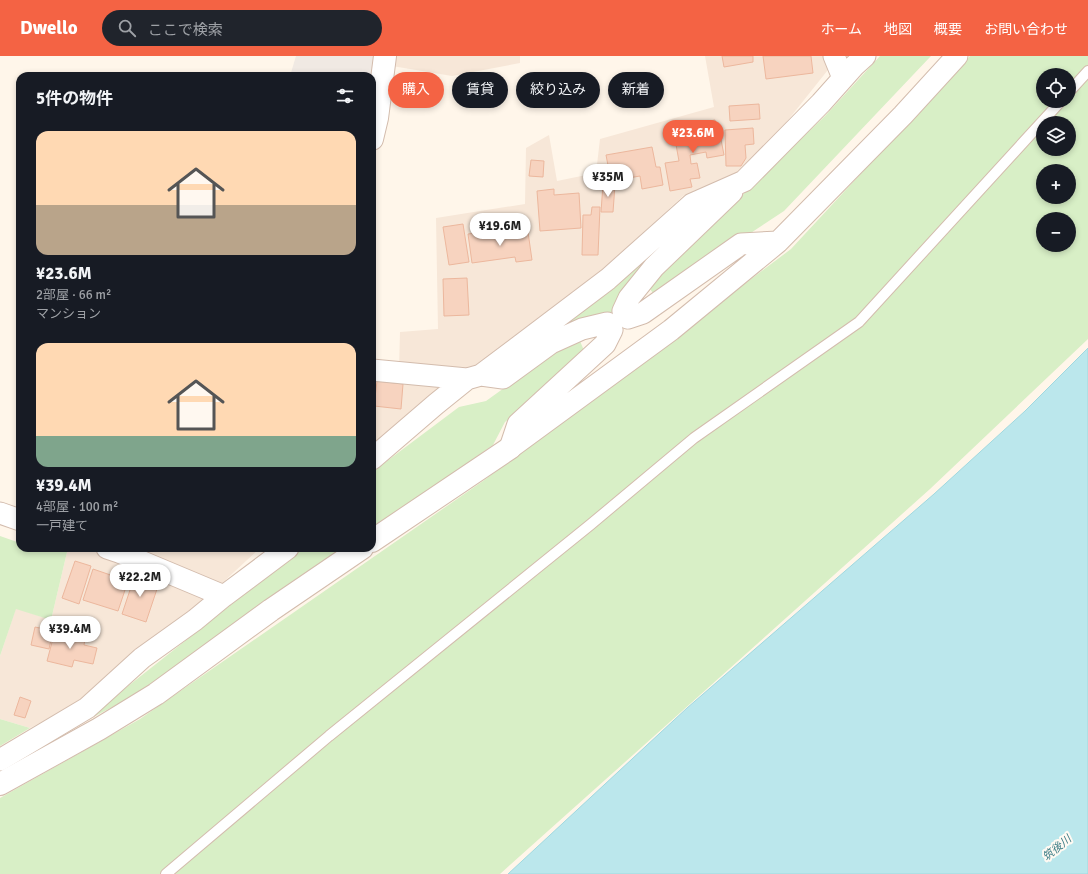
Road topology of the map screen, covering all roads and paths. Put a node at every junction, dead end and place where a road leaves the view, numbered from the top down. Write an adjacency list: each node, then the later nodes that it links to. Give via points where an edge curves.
1 (385, 56): 9 (street)
2 (834, 56): 6 (street)
3 (865, 56): 6 (street)
4 (957, 56): 11 (street)
5 (1088, 71): 7 (lane)
6 (843, 78): 10 (street)
7 (1076, 84)
8 (1055, 108): 26 (lane, via 859,322 694,438 329,736)
9 (376, 122)
10 (744, 181): 12 (street, via 654,267 629,298); 14 (street, via 692,204 608,280)
11 (778, 242): 12 (street, via 740,244 643,313); 15 (street, via 671,330)
12 (618, 320): 14 (street, via 582,329 551,343 503,378); 15 (street, via 605,344 518,424)
13 (376, 370): 14 (street)
14 (474, 377): 16 (street, via 436,404)
15 (510, 448): 19 (street)
16 (376, 456)
17 (0, 513): 18 (street)
18 (16, 519)
19 (376, 538)
20 (120, 552): 23 (street)
21 (283, 552): 23 (street)
22 (356, 552): 25 (street, via 156,694)
23 (224, 596): 24 (street, via 142,658 87,708)
24 (0, 760)
25 (0, 784)
26 (166, 874)

